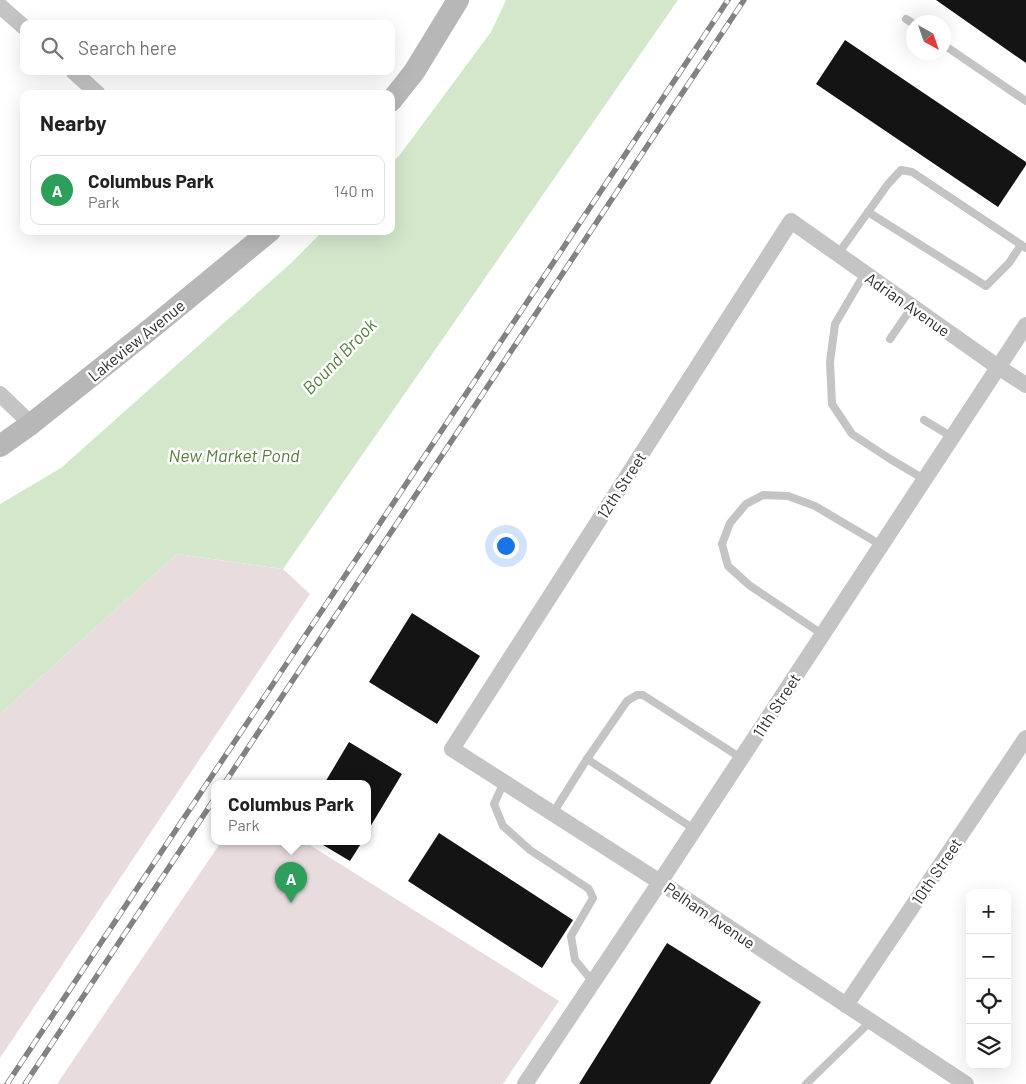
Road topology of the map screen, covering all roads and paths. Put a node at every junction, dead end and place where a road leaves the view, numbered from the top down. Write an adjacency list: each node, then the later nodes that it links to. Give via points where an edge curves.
1 (458, 0): 7 (main road, via 414,72)
2 (0, 6): 3 (street)
3 (20, 24)
4 (951, 49): 8 (lane)
5 (77, 75): 6 (street)
6 (93, 90)
7 (395, 95)
8 (1026, 101)
9 (868, 212): 12 (lane, via 986,286); 12 (lane, via 901,170 912,172); 13 (lane)
10 (791, 221): 13 (street, Adrian Avenue); 29 (street, 12th Street)
11 (259, 235): 22 (main road, Lakeview Avenue)
12 (1024, 246)
13 (838, 254): 14 (street, Adrian Avenue)
14 (865, 273): 15 (street, Adrian Avenue); 25 (lane, via 835,324 830,362 832,404 852,434)
15 (912, 306): 17 (lane); 18 (street, Adrian Avenue)
16 (1026, 325): 18 (street, 11th Street)
17 (890, 339)
18 (998, 367): 19 (street, Adrian Avenue); 23 (street, 11th Street)
19 (1026, 385)
20 (0, 394): 22 (street)
21 (924, 420): 23 (lane)
22 (31, 424): 24 (main road, Lakeview Avenue)
23 (952, 437): 25 (street, 11th Street)
24 (0, 446)
25 (924, 479): 26 (street, 11th Street)
26 (881, 545): 27 (street, 11th Street); 27 (lane, via 816,506 788,496 763,495 746,504 730,523 722,544 728,566 749,585)
27 (822, 634): 30 (street, 11th Street)
28 (1026, 738): 37 (street, 10th Street)
29 (452, 749): 32 (street, Pelham Avenue)
30 (741, 758): 31 (lane, via 643,695 637,695 627,701); 34 (street, 11th Street)
31 (587, 759): 33 (lane); 34 (lane)
32 (504, 782): 33 (street, Pelham Avenue); 36 (lane, via 494,804 503,826 530,850 589,888 594,898 571,936 575,960)
33 (553, 813): 35 (street, Pelham Avenue)
34 (694, 829): 35 (street, 11th Street)
35 (660, 882): 36 (street, 11th Street); 37 (street, Pelham Avenue)
36 (593, 982): 39 (street, 11th Street)
37 (846, 1005): 38 (street, Pelham Avenue)
38 (870, 1021): 40 (lane); 41 (street, Pelham Avenue)
39 (525, 1084)
40 (806, 1084)
41 (966, 1084)

